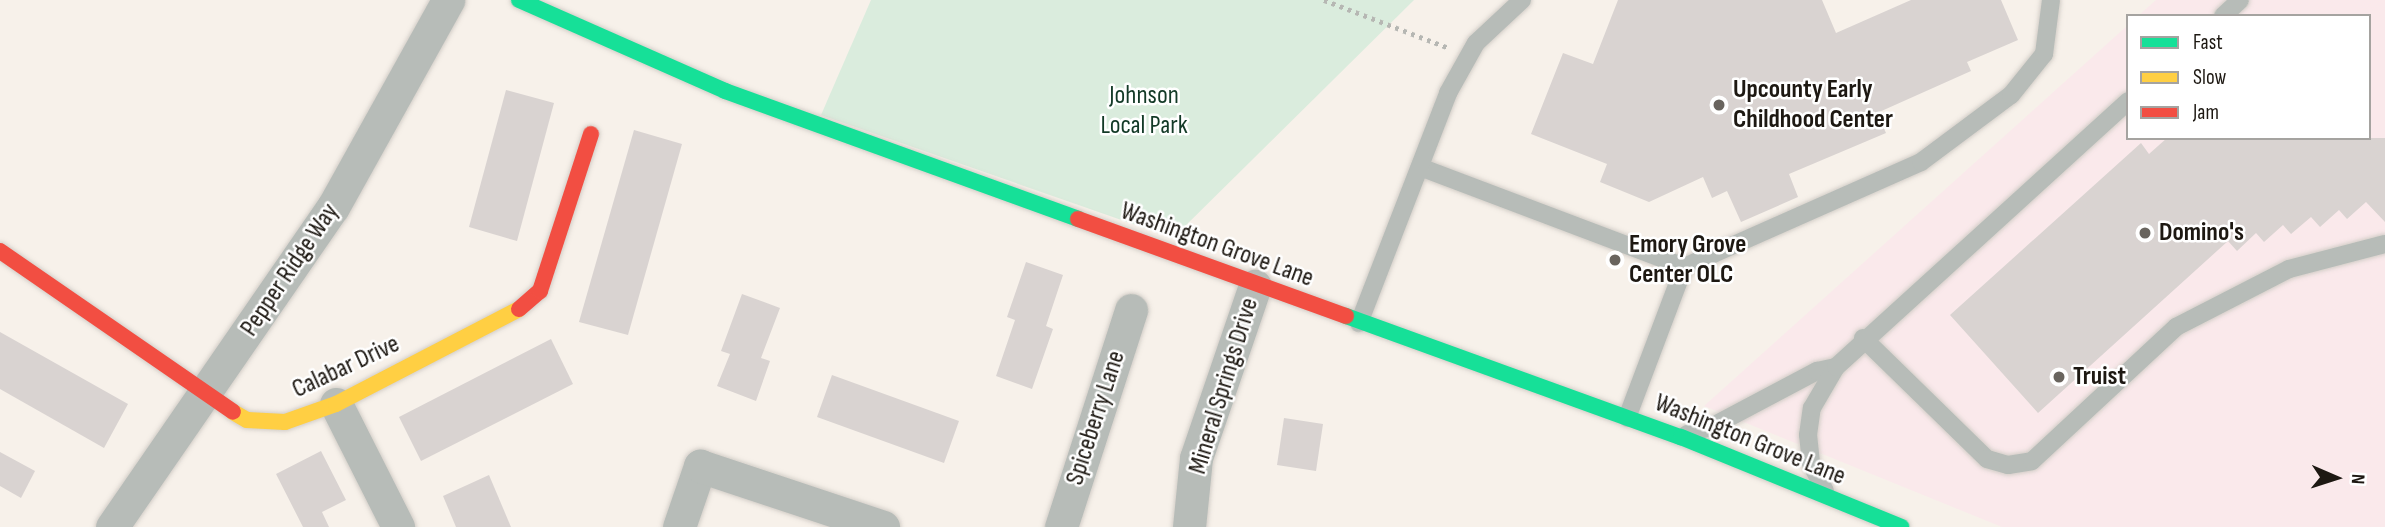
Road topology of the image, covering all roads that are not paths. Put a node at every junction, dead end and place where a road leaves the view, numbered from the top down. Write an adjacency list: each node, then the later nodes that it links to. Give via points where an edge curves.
1 (448, 0): 18 (street, Pepper Ridge Way, via 333,207)
2 (519, 0): 13 (street, Washington Grove Lane, via 725,92 982,182)
3 (1522, 0): 9 (lane, via 1469,56 1448,93)
4 (2051, 0): 12 (lane, via 2044,54 2019,85 1920,162)
5 (2240, 0): 6 (lane)
6 (2225, 14)
7 (2126, 103): 16 (lane)
8 (591, 134): 19 (street, Calabar Drive, via 540,291 521,308)
9 (1420, 167): 12 (lane); 15 (lane)
10 (2385, 244): 16 (lane, via 2289,269 2176,327 2032,461 2008,465 1987,459)
11 (0, 251): 18 (street, Calabar Drive)
12 (1684, 267): 20 (lane)
13 (1255, 286): 15 (street, Washington Grove Lane); 28 (street, Mineral Springs Drive, via 1196,458)
14 (1131, 310): 27 (street, Spiceberry Lane)
15 (1359, 323): 20 (street, Washington Grove Lane)
16 (1863, 338): 17 (lane)
17 (1836, 367): 21 (lane, via 1817,371 1713,426); 22 (lane, via 1812,408 1808,435 1811,463)
18 (205, 394): 19 (street, Calabar Drive, via 247,420 260,421 285,422); 23 (street, Pepper Ridge Way)
19 (336, 404): 24 (street)
20 (1627, 418): 21 (street, Washington Grove Lane)
21 (1681, 436): 22 (street, Washington Grove Lane)
22 (1829, 497): 29 (street, Washington Grove Lane)
23 (112, 527)
24 (398, 527)
25 (679, 527): 26 (street, via 700,466)
26 (883, 527)
27 (1061, 527)
28 (1189, 527)
29 (1901, 527)

